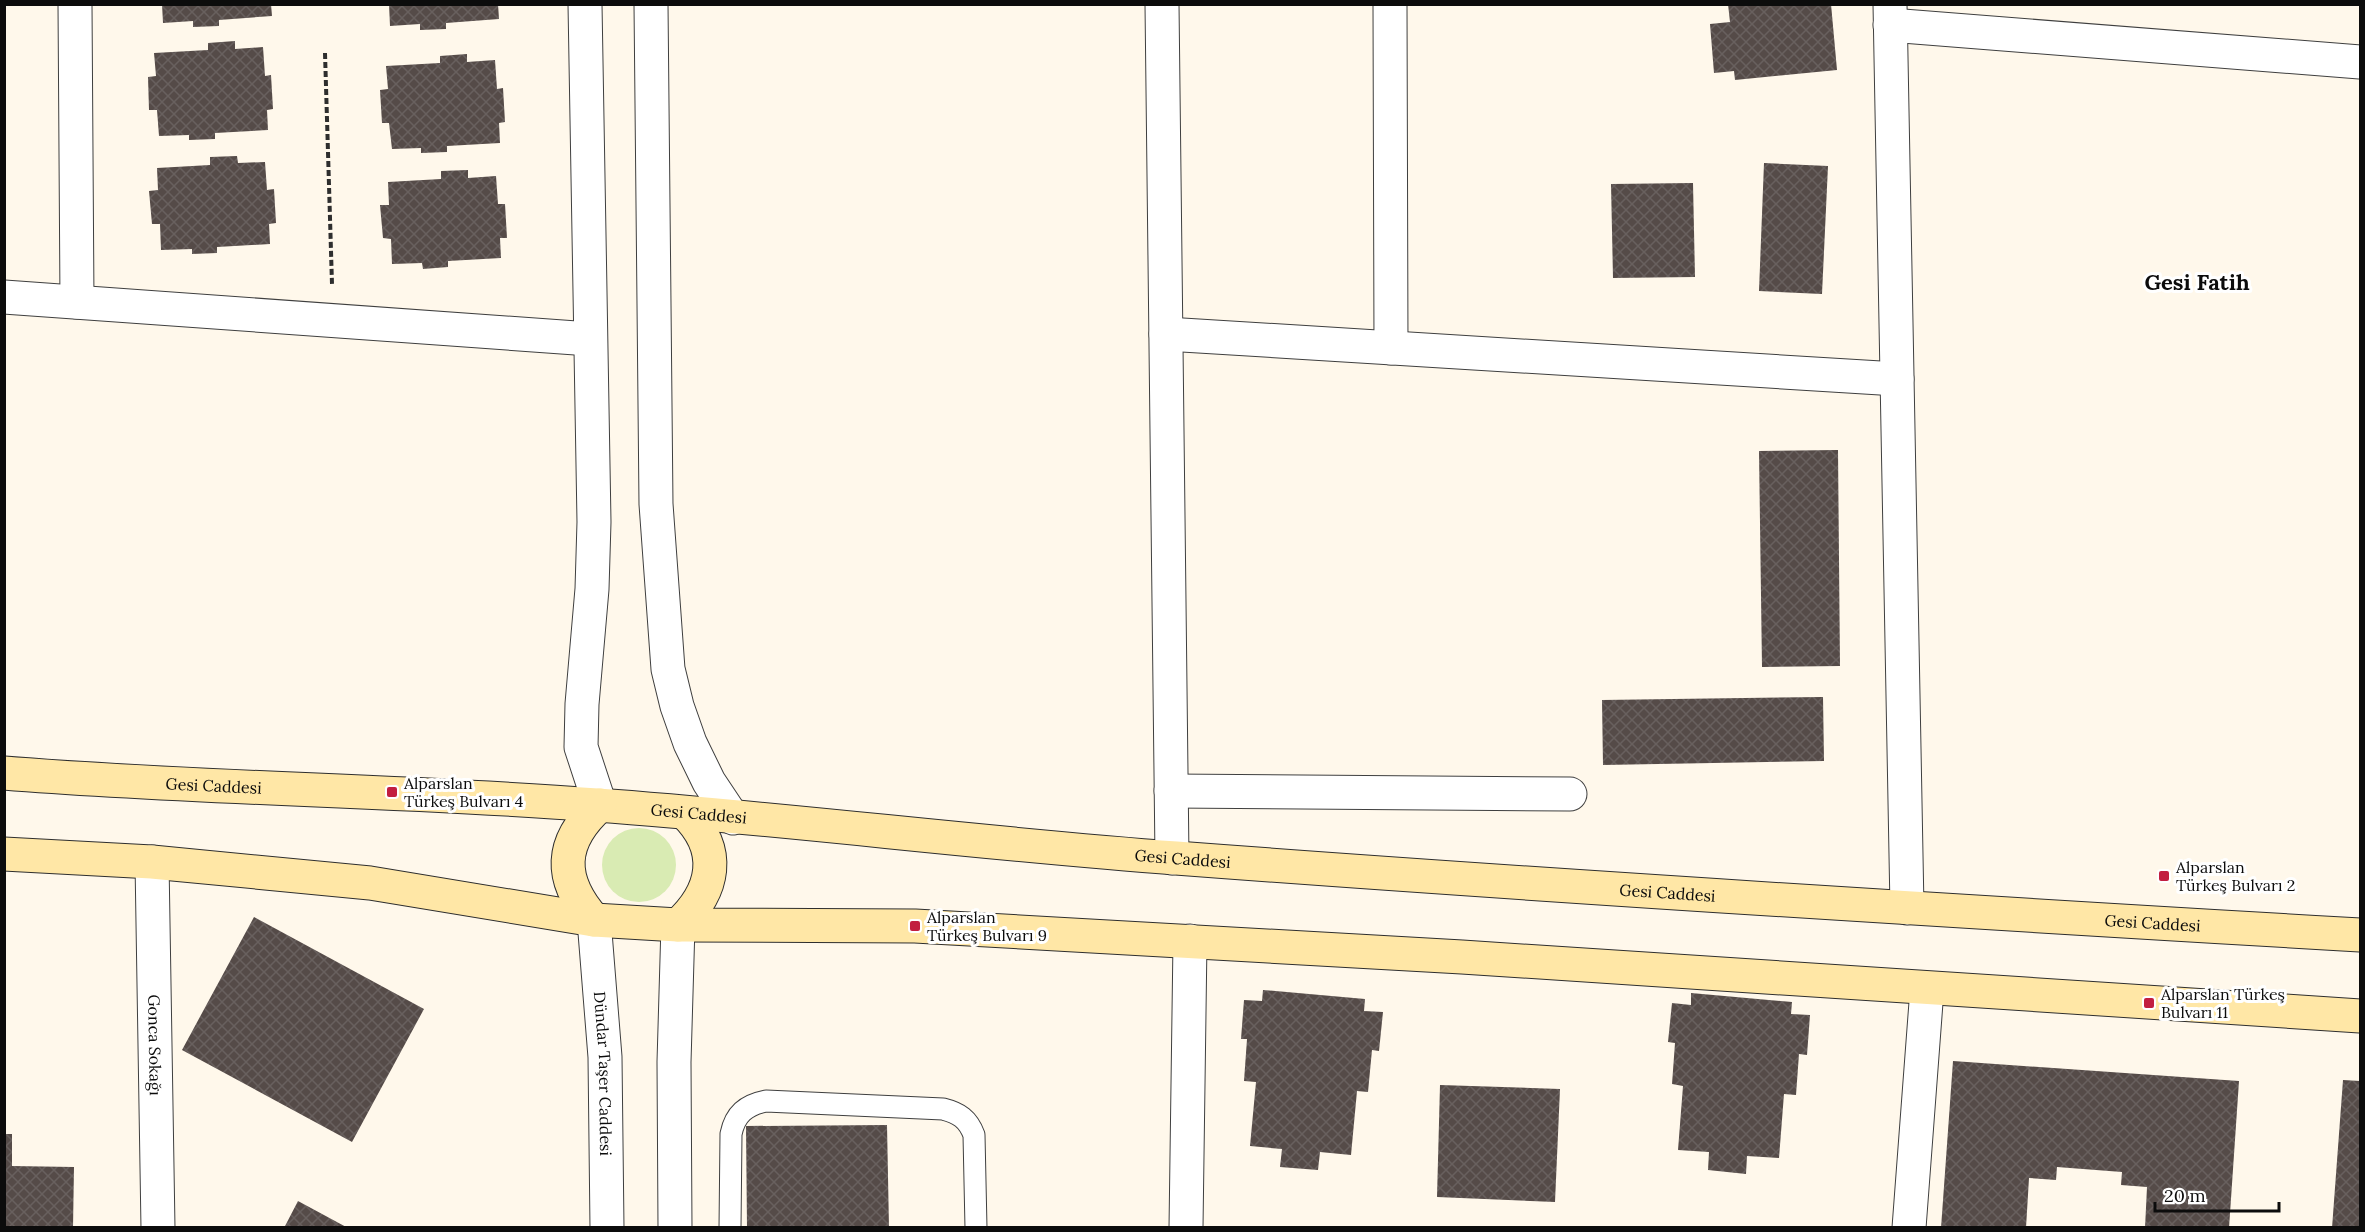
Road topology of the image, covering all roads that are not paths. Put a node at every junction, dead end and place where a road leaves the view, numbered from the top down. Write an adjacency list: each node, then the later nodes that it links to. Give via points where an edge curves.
1 (75, 4): 9 (street)
2 (585, 4): 11 (street)
3 (651, 4): 19 (street, via 656,504 668,669 690,743)
4 (1162, 4): 10 (street)
5 (1390, 4): 12 (street)
6 (1890, 15): 7 (street); 13 (street)
7 (2361, 62)
8 (4, 297): 9 (street)
9 (77, 302): 11 (street)
10 (1166, 334): 12 (street); 15 (street)
11 (590, 339): 17 (street, via 594,522 581,747)
12 (1391, 348): 13 (street)
13 (1897, 379): 23 (street)
14 (4, 773): 17 (main road, Gesi Caddesi, via 109,782 392,792)
15 (1171, 791): 16 (street); 21 (street)
16 (1570, 794)
17 (600, 805): 18 (main road, Gesi Caddesi); 24 (main road, via 584,820 573,839 568,861 570,883 579,903)
18 (685, 813): 19 (main road, Gesi Caddesi); 25 (main road, via 699,826 710,869 694,910)
19 (733, 818): 21 (main road, Gesi Caddesi)
20 (4, 854): 22 (main road)
21 (1172, 858): 23 (main road, Gesi Caddesi)
22 (152, 862): 24 (main road, via 370,884); 30 (street, Gonca Sokağı)
23 (1907, 908): 26 (main road, Gesi Caddesi)
24 (594, 920): 25 (main road); 31 (street, Dündar Taşer Caddesi, via 605,1057)
25 (678, 925): 27 (main road, via 915,926); 32 (street)
26 (2361, 935)
27 (1190, 941): 28 (main road); 35 (street)
28 (1927, 988): 29 (main road); 36 (street)
29 (2361, 1016)
30 (158, 1227)
31 (607, 1227)
32 (675, 1227)
33 (730, 1227): 34 (lane, via 733,1124 746,1107 766,1101 954,1111 964,1117 974,1135)
34 (976, 1227)
35 (1185, 1227)
36 (1909, 1227)

